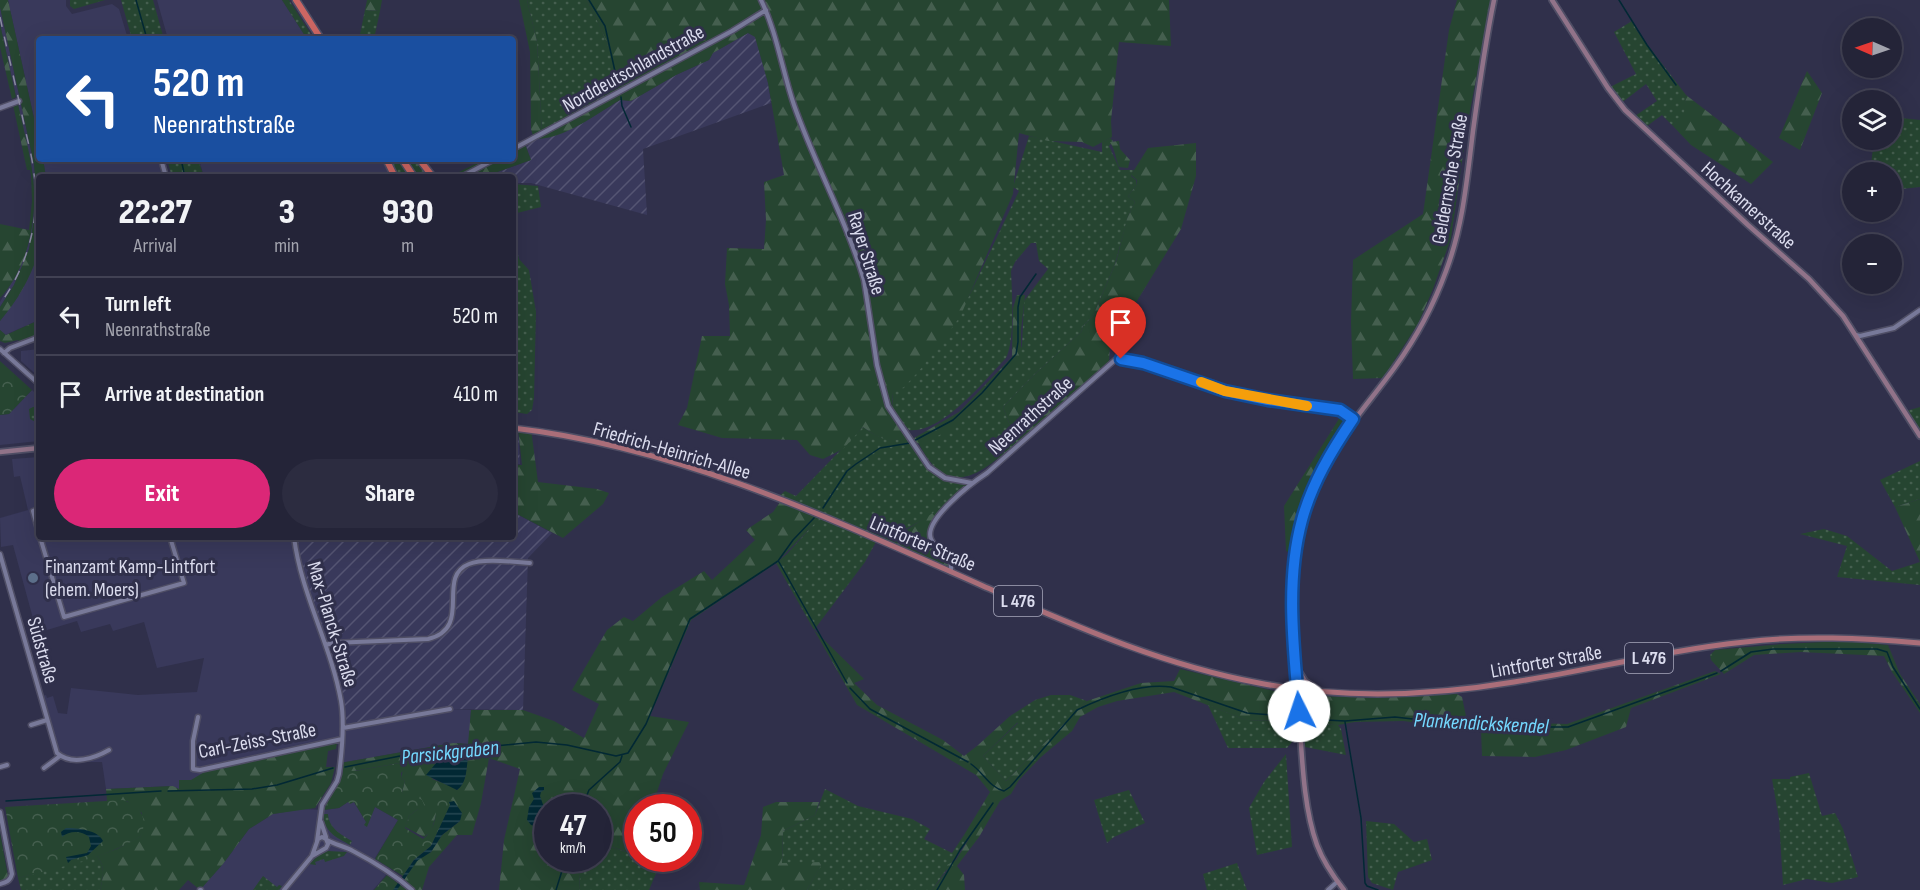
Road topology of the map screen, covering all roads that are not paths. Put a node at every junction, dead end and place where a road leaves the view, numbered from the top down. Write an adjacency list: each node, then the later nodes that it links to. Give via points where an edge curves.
1 (296, 0): 6 (highway)
2 (760, 0): 5 (street, Rayer Straße)
3 (1494, 0): 19 (main road, Geldernsche Straße, via 1456,242 1421,326)
4 (1552, 0): 15 (main road, Hochkamerstraße, via 1625,110 1809,279)
5 (766, 10): 9 (street, Norddeutschlandstraße); 24 (street, Rayer Straße, via 794,102 845,222 864,280 884,397 929,467 945,478)
6 (319, 36)
7 (19, 101): 8 (street)
8 (0, 108)
9 (516, 147)
10 (421, 162): 12 (highway)
11 (489, 162): 13 (street)
12 (431, 174)
13 (466, 174)
14 (1920, 309): 15 (street, via 1894,328)
15 (1855, 334): 21 (main road, Hochkamerstraße)
16 (36, 338): 17 (street)
17 (2, 351): 18 (street)
18 (36, 381)
19 (1353, 419): 24 (street, Neenrathstraße, via 1340,410 1225,391 1121,359 1112,362); 34 (main road, Geldernsche Straße, via 1334,447 1302,520 1293,590)
20 (516, 429): 25 (main road, Friedrich-Heinrich-Allee / L 476, via 628,449 739,483)
21 (1920, 436)
22 (36, 448): 23 (main road)
23 (0, 452)
24 (972, 483): 31 (street, Neenrathstraße, via 934,522 930,532 932,541 951,559)
25 (821, 516): 31 (main road, Lintforter Straße / L 476)
26 (41, 540): 27 (street, Südstraße, via 63,617 184,583)
27 (171, 540)
28 (295, 540): 33 (street, Max-Planck-Straße, via 307,592)
29 (0, 554): 39 (street, Südstraße)
30 (530, 563): 33 (street, via 480,562 460,569 454,584 452,619 438,636)
31 (951, 572): 35 (main road, Lintforter Straße / L 476, via 1161,658 1259,683)
32 (1920, 644): 36 (main road, Lintforter Straße / L 476, via 1835,638 1773,639 1460,689 1408,693)
33 (326, 645): 41 (street, Max-Planck-Straße, via 341,702)
34 (1297, 666): 35 (main road, Geldernsche Straße); 36 (main road, via 1305,681)
35 (1297, 688): 36 (main road, Lintforter Straße / L 476); 55 (main road, Geldernsche Straße, via 1311,823 1321,854)
36 (1319, 690)
37 (450, 709): 41 (street)
38 (198, 717): 42 (street, Carl-Zeiss-Straße, via 193,770)
39 (47, 720): 40 (street); 44 (street, Südstraße)
40 (31, 725)
41 (343, 728): 42 (street, Max-Planck-Straße)
42 (342, 739): 49 (street, Max-Planck-Straße, via 337,781)
43 (109, 750): 44 (street, via 90,758 72,760)
44 (60, 756): 47 (street)
45 (7, 765): 46 (street)
46 (0, 767)
47 (44, 768)
48 (0, 812): 56 (street, via 11,871 11,879)
49 (320, 815): 50 (street); 51 (street, Max-Planck-Straße)
50 (327, 839): 51 (street, via 321,837); 52 (street); 53 (street)
51 (316, 842): 53 (street, via 318,848); 54 (street, Max-Planck-Straße)
52 (337, 846): 53 (street); 58 (street, via 350,849)
53 (324, 849): 54 (street)
54 (312, 856): 57 (street)
55 (1337, 882): 59 (street); 60 (main road, Geldernsche Straße)
56 (0, 884)
57 (284, 890)
58 (412, 890)
59 (1328, 890)
60 (1344, 890)

